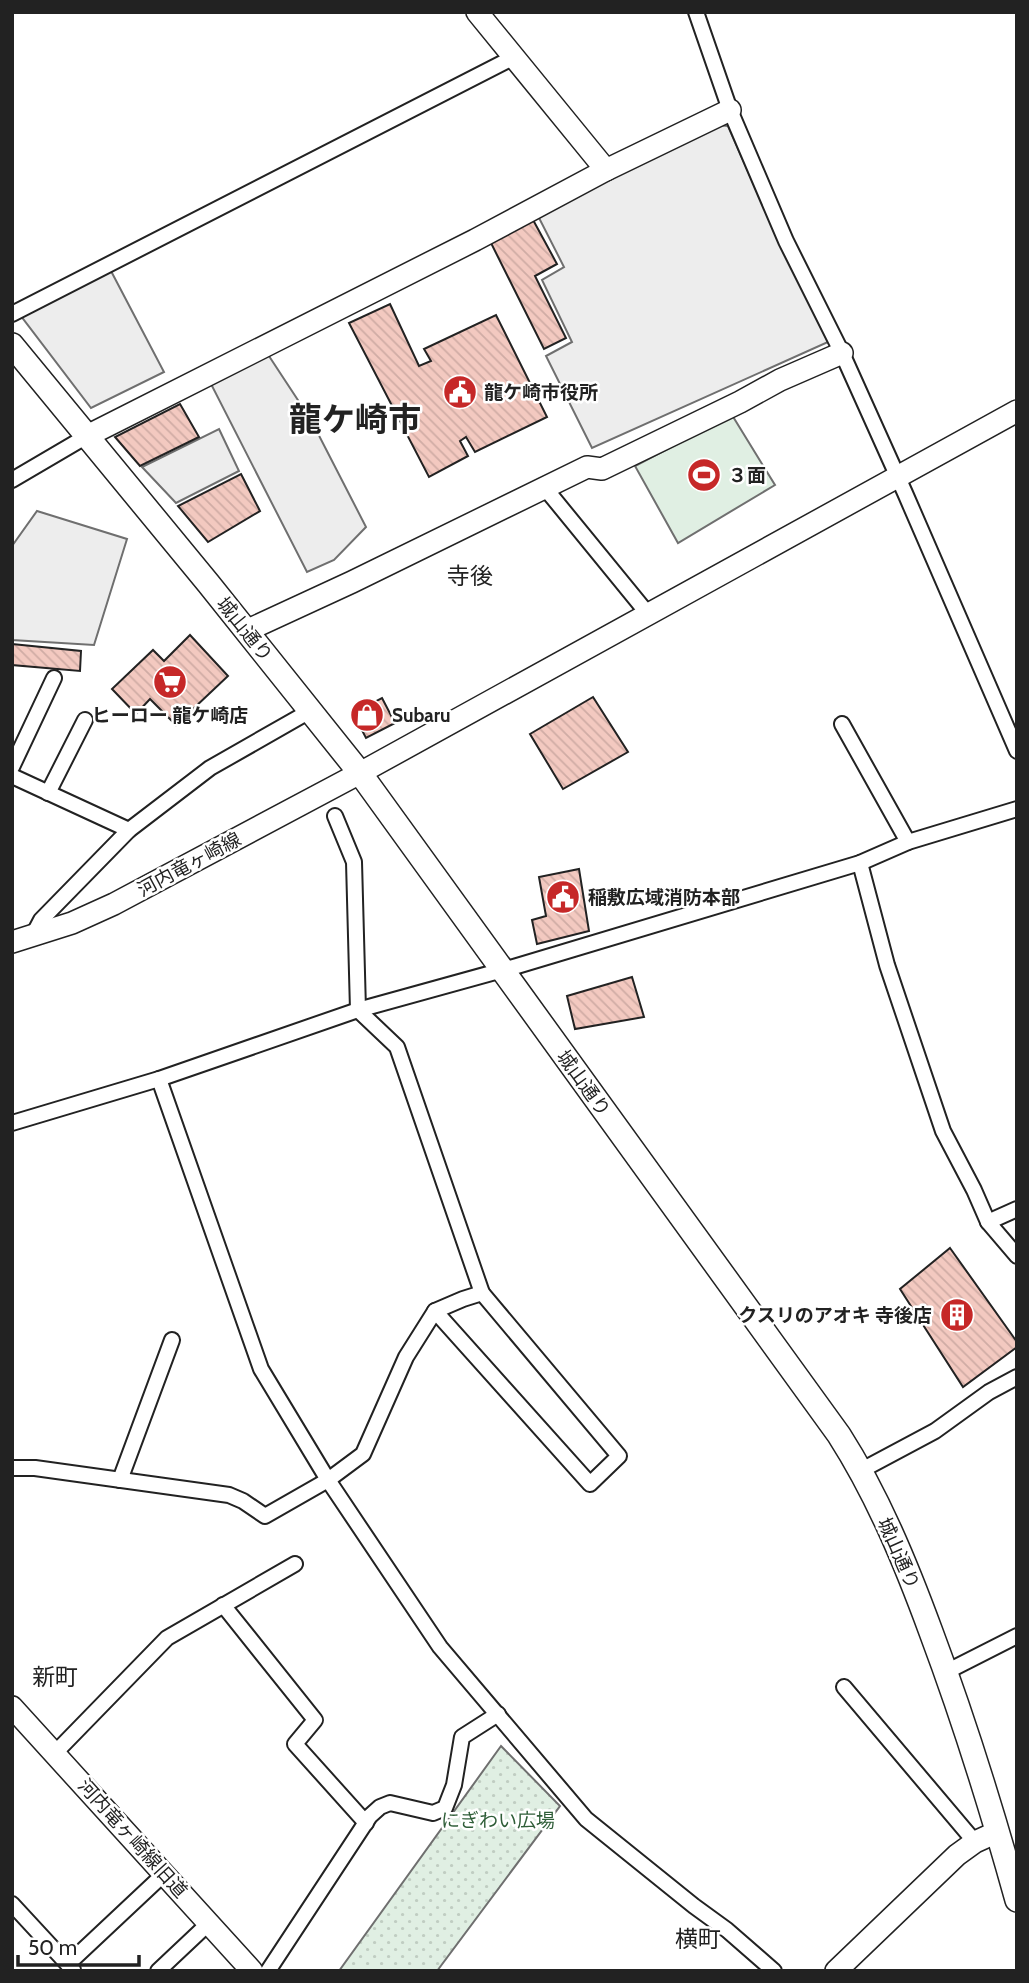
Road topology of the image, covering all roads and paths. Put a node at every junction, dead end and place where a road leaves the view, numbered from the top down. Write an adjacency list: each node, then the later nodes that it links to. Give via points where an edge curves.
1 (477, 12): 3 (street)
2 (696, 12): 4 (street)
3 (514, 57): 5 (street); 6 (street)
4 (730, 110): 5 (street); 8 (street, via 786,241)
5 (606, 170): 10 (street)
6 (12, 314)
7 (12, 345): 10 (main road, 城山通り)
8 (842, 353): 11 (street); 13 (street, via 602,469 587,467)
9 (1017, 411): 11 (street, 河内竜ヶ崎線)
10 (87, 436): 12 (street); 15 (main road, 城山通り)
11 (897, 477): 14 (street, 河内竜ヶ崎線); 20 (street)
12 (12, 480)
13 (545, 488): 14 (street); 15 (street)
14 (648, 614): 22 (street, 河内竜ヶ崎線)
15 (246, 631): 17 (main road, 城山通り)
16 (54, 678): 21 (street)
17 (310, 711): 22 (main road, 城山通り); 27 (street, via 210,768)
18 (85, 720): 24 (street)
19 (842, 724): 28 (street)
20 (1017, 751)
21 (12, 767)
22 (360, 773): 30 (street, 河内竜ヶ崎線, via 114,904); 31 (main road, 城山通り)
23 (12, 776): 24 (street)
24 (48, 793): 27 (street)
25 (1017, 809): 28 (street)
26 (335, 816): 32 (street, via 354,862)
27 (129, 830): 30 (street)
28 (908, 842): 29 (street)
29 (860, 863): 31 (street); 36 (street, via 887,965 943,1131)
30 (22, 939)
31 (502, 970): 32 (street); 43 (main road, 城山通り, via 830,1421)
32 (358, 1010): 33 (street); 38 (street, via 397,1047)
33 (159, 1079): 34 (street); 45 (street, via 261,1369)
34 (12, 1124)
35 (1017, 1209): 36 (street)
36 (988, 1222): 37 (street)
37 (1017, 1256)
38 (482, 1293): 39 (street); 39 (street, via 619,1456 590,1485)
39 (435, 1311): 45 (street, via 406,1357 363,1454)
40 (172, 1340): 44 (street)
41 (1017, 1377): 43 (street, via 935,1431)
42 (12, 1468): 44 (street)
43 (860, 1471): 49 (main road, 城山通り, via 903,1559)
44 (120, 1480): 45 (street, via 229,1495 265,1516)
45 (328, 1480): 52 (street, via 440,1647)
46 (295, 1564): 47 (street)
47 (223, 1605): 53 (street, via 167,1638); 54 (street, via 315,1720 295,1744)
48 (1017, 1636): 49 (street)
49 (946, 1672): 55 (main road, 城山通り)
50 (844, 1687): 56 (street)
51 (12, 1707): 53 (street, 河内竜ヶ崎線旧道)
52 (498, 1714): 54 (street, via 462,1737 445,1808 433,1813 390,1803); 65 (street, via 586,1819)
53 (55, 1753): 57 (street, 河内竜ヶ崎線旧道)
54 (366, 1823): 64 (street)
55 (1007, 1828): 56 (street); 58 (main road, 城山通り)
56 (975, 1842): 66 (street, via 935,1874)
57 (165, 1873): 60 (street, 河内竜ヶ崎線旧道); 61 (street)
58 (1017, 1900)
59 (15, 1913): 61 (street)
60 (210, 1922): 62 (street); 63 (street, 河内竜ヶ崎線旧道)
61 (71, 1968)
62 (158, 1971)
63 (252, 1971)
64 (268, 1971)
65 (774, 1971)
66 (836, 1971)

